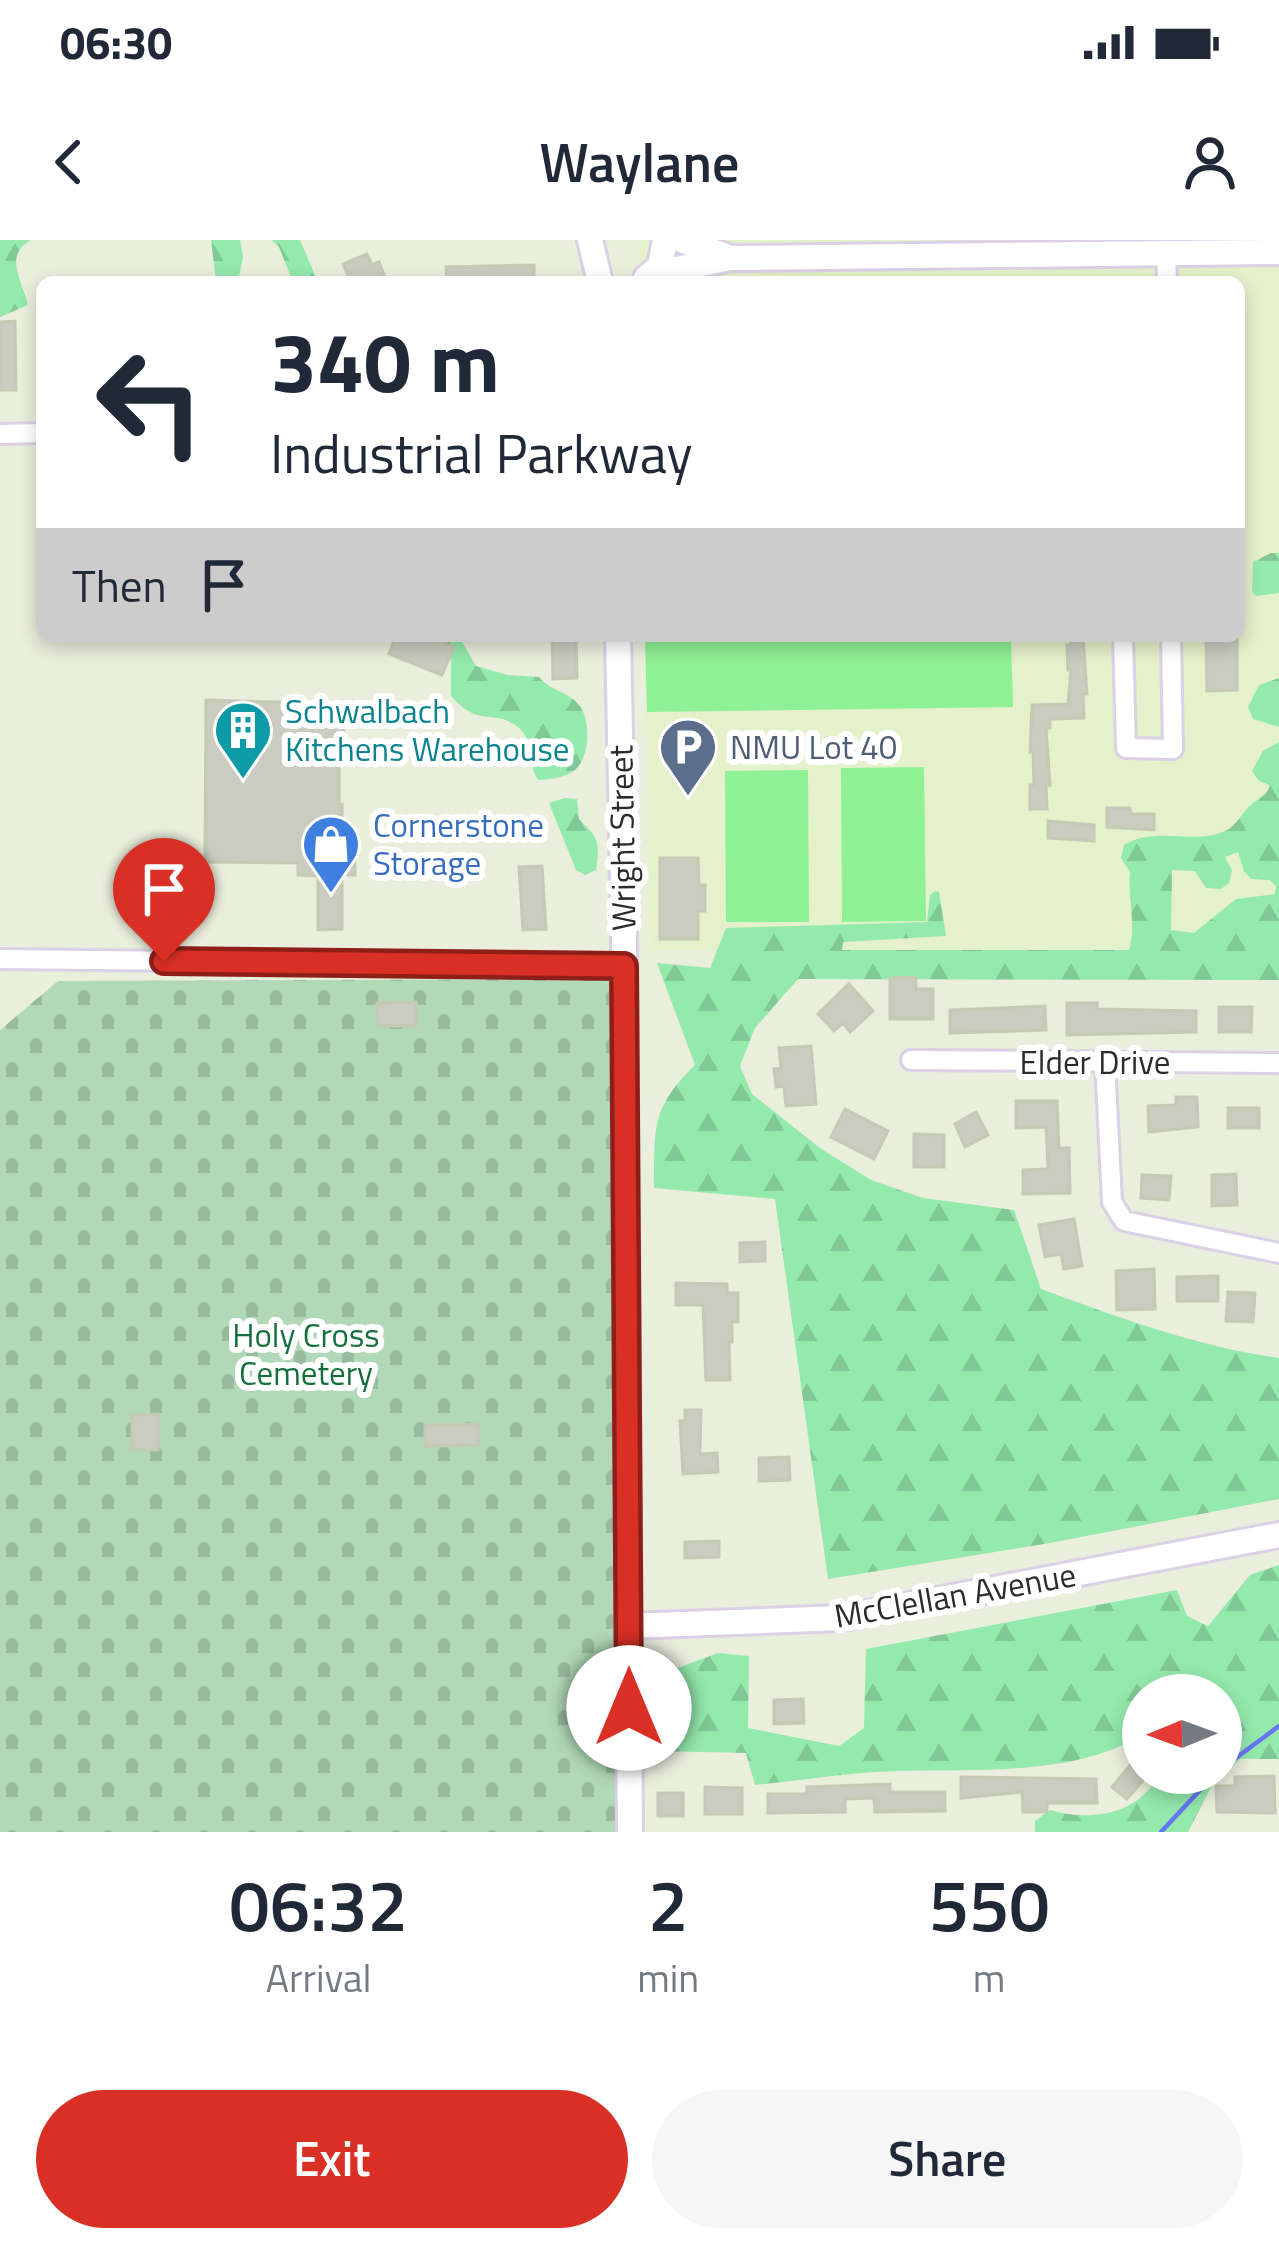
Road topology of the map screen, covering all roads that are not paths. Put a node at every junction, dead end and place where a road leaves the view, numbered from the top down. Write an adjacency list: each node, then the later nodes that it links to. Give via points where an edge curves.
1 (665, 240): 6 (main road)
2 (681, 240): 5 (main road)
3 (1166, 252): 4 (main road); 5 (main road); 8 (street)
4 (1279, 252)
5 (730, 258): 7 (main road)
6 (648, 276)
7 (658, 276)
8 (1167, 276)
9 (0, 434): 10 (street)
10 (36, 434)
11 (617, 642): 15 (main road, Wright Street)
12 (1123, 642): 13 (street, via 1126,748 1173,749)
13 (1172, 642)
14 (0, 959): 15 (street)
15 (624, 966): 21 (main road, Wright Street)
16 (910, 1060): 17 (street, Elder Drive)
17 (1105, 1062): 18 (street, Elder Drive); 19 (street, via 1112,1202 1124,1221)
18 (1279, 1063)
19 (1279, 1253)
20 (1279, 1535): 21 (main road, McClellan Avenue, via 842,1618)
21 (628, 1626): 22 (main road, Wright Street)
22 (630, 1832)

